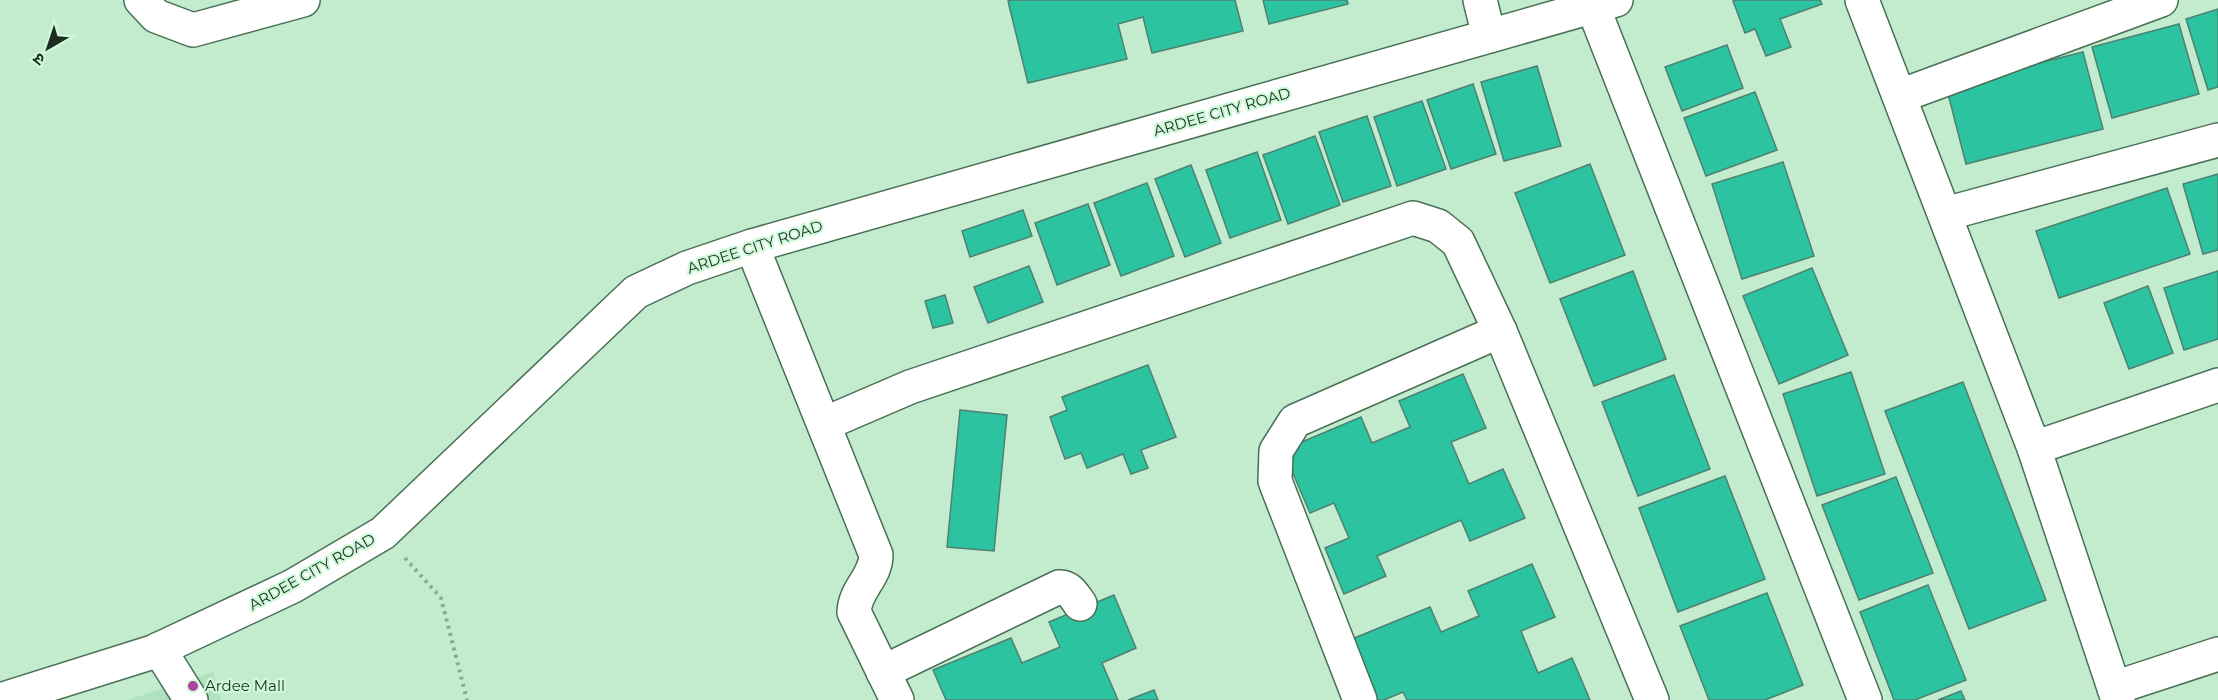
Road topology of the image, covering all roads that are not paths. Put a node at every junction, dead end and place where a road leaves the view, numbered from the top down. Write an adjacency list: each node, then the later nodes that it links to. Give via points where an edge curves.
1 (141, 0): 2 (street, via 156,16 193,30)
2 (303, 0)
3 (1480, 0): 7 (street)
4 (1862, 0): 8 (street)
5 (2161, 0): 8 (street)
6 (1604, 3): 7 (street, ARDEE CITY ROAD); 25 (street)
7 (1489, 36): 11 (street, ARDEE CITY ROAD)
8 (1900, 96): 10 (street)
9 (2218, 140): 10 (street)
10 (1945, 214): 15 (street)
11 (752, 246): 14 (street); 17 (street, ARDEE CITY ROAD, via 687,268 636,292 383,532 293,586)
12 (1500, 332): 14 (street, via 1458,243 1438,226 1413,218 910,387); 23 (street, via 1295,421 1276,451 1275,481); 24 (street)
13 (2218, 385): 15 (street)
14 (824, 424): 19 (street, via 876,555 876,567 855,600 854,612)
15 (2034, 448): 20 (street)
16 (1080, 603): 19 (street, via 1069,589 1059,587)
17 (159, 649): 21 (street, ARDEE CITY ROAD); 22 (street)
18 (2218, 654): 20 (street)
19 (890, 686)
20 (2116, 694)
21 (0, 700)
22 (191, 700)
23 (1360, 700)
24 (1652, 700)
25 (1865, 700)

